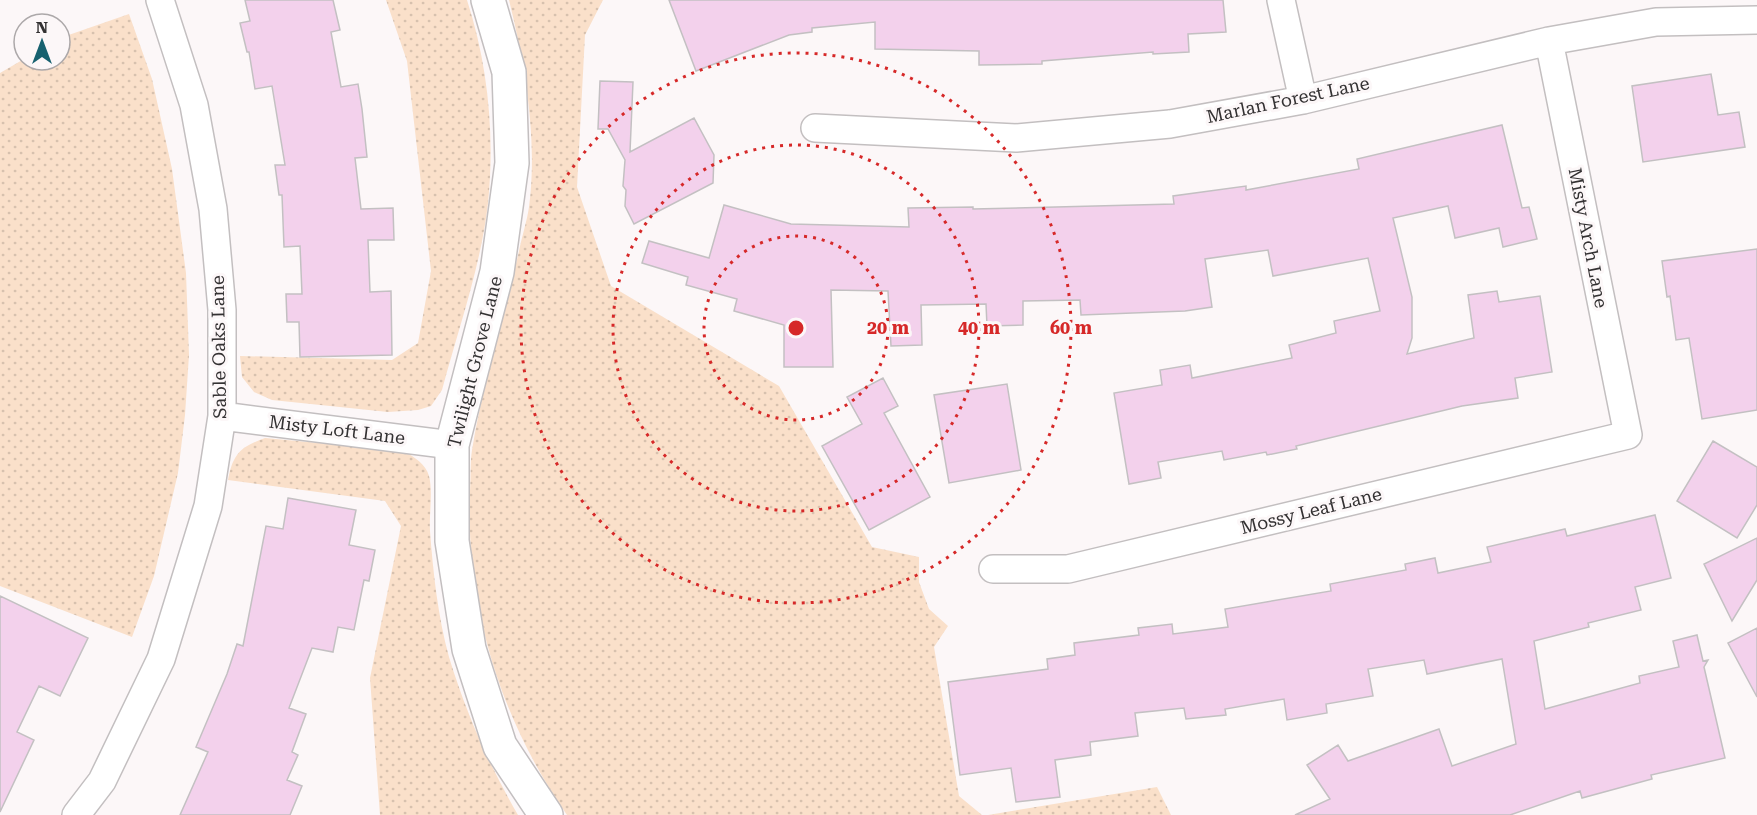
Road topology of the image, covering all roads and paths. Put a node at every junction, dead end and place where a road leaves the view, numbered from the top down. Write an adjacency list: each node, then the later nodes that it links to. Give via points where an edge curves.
1 (160, 0): 8 (street, Sable Oaks Lane, via 194,105 213,209 222,310)
2 (488, 0): 10 (street, Twilight Grove Lane, via 509,72 512,164 497,272)
3 (1281, 0): 6 (street)
4 (1757, 20): 5 (street, Marlan Forest Lane, via 1656,22)
5 (1549, 41): 6 (street, Marlan Forest Lane); 9 (street, Misty Arch Lane)
6 (1303, 100): 7 (street, Marlan Forest Lane, via 1170,124 1016,138)
7 (815, 128)
8 (222, 416): 10 (street, Misty Loft Lane); 12 (street, Sable Oaks Lane, via 208,506 161,659 102,781)
9 (1628, 435): 11 (street, Mossy Leaf Lane, via 1068,569)
10 (452, 444): 13 (street, Twilight Grove Lane, via 452,541 469,650 500,746)
11 (993, 569)
12 (76, 815)
13 (546, 815)

